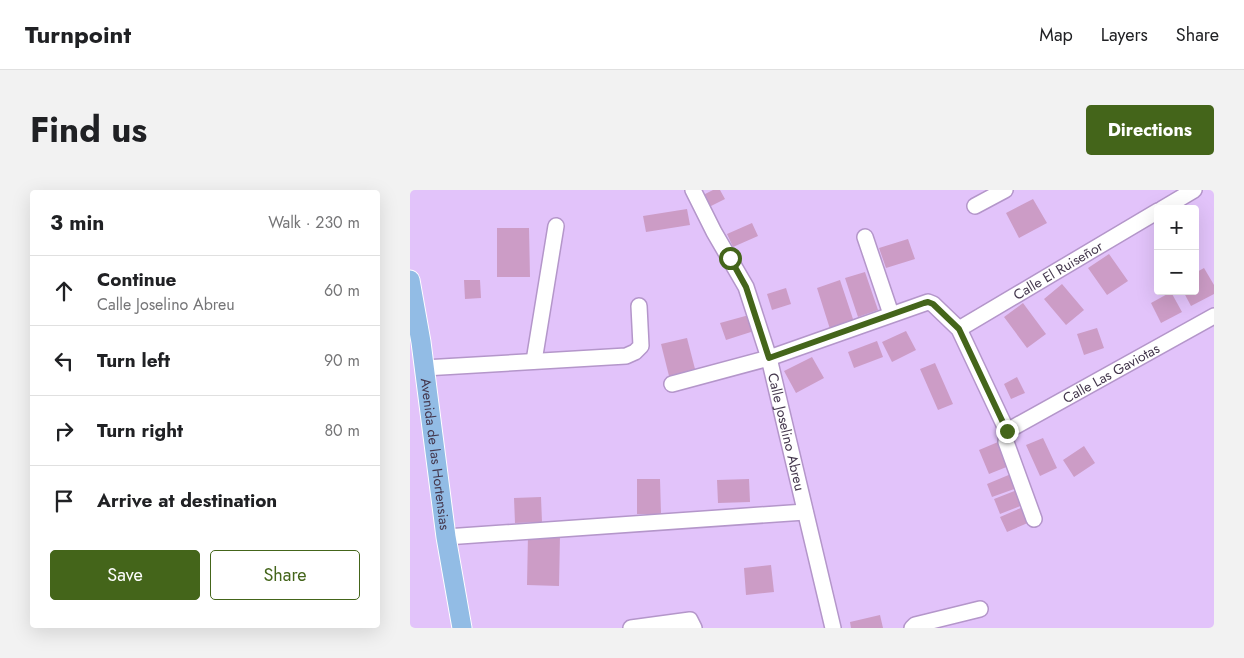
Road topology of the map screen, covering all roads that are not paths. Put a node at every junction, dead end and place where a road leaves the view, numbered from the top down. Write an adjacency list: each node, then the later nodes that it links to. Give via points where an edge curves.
1 (693, 190): 15 (street, Calle Joselino Abreu, via 746,287)
2 (1005, 190): 5 (street)
3 (1194, 190): 4 (street)
4 (1169, 205)
5 (975, 206)
6 (1154, 213): 13 (street, Calle El Ruiseñor)
7 (556, 226): 16 (street)
8 (865, 237): 11 (street)
9 (410, 280): 14 (main road, Avenida de las Hortensias)
10 (639, 306): 16 (street, via 641,346 636,352 626,356)
11 (891, 314): 13 (street, via 928,302); 15 (street)
12 (1214, 316): 19 (street, Calle Las Gaviotas)
13 (959, 329): 19 (street)
14 (415, 342): 17 (main road, Avenida de las Hortensias)
15 (769, 358): 18 (street); 20 (street, Calle Joselino Abreu)
16 (534, 361): 17 (street)
17 (424, 368): 22 (main road, Avenida de las Hortensias)
18 (672, 384)
19 (1007, 431): 21 (street, via 1006,442)
20 (805, 512): 22 (street); 27 (street, Calle Joselino Abreu)
21 (1034, 519)
22 (446, 537): 24 (main road, Avenida de las Hortensias)
23 (980, 609): 28 (street)
24 (462, 628)
25 (632, 628): 26 (street, via 690,620)
26 (694, 628)
27 (833, 628)
28 (912, 628)

